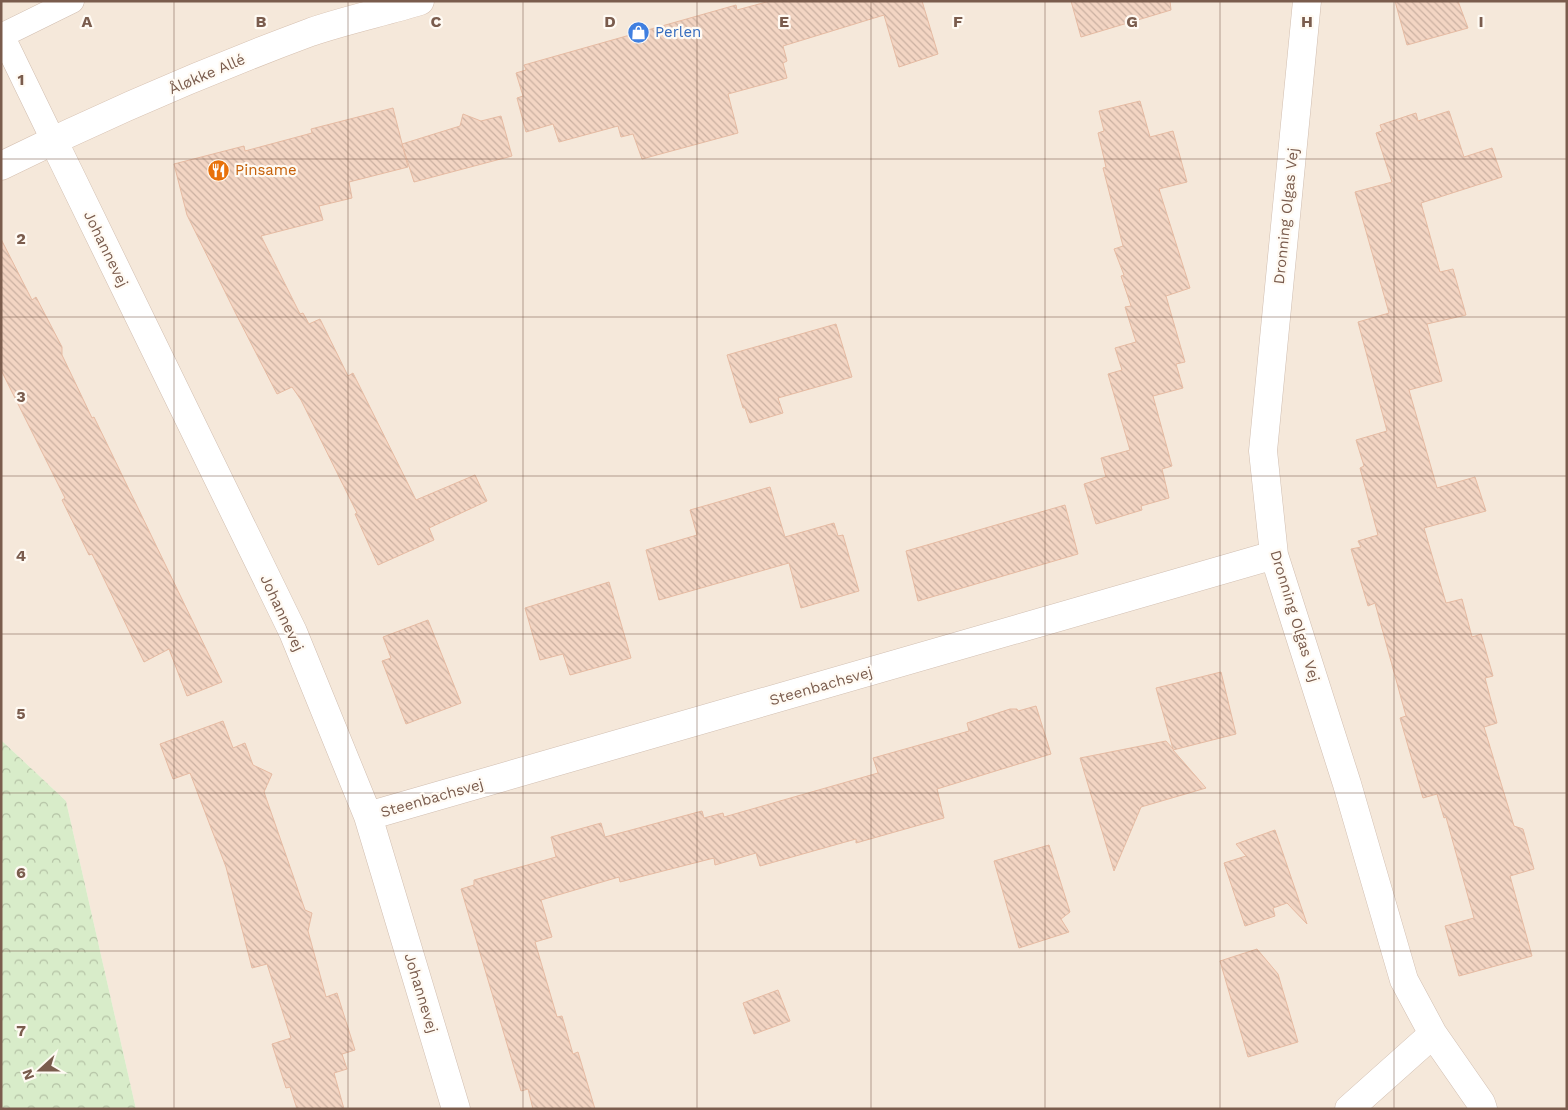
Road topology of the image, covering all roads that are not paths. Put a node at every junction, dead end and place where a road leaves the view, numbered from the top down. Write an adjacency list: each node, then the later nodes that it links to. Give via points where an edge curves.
1 (72, 1): 4 (lane)
2 (420, 1): 5 (street, Åløkke Allé, via 295,38)
3 (1307, 1): 7 (street, Dronning Olgas Vej, via 1263,450)
4 (2, 36): 5 (lane)
5 (53, 140): 6 (street, Åløkke Allé); 8 (street, Johannevej, via 293,632)
6 (1, 166)
7 (1274, 555): 8 (street, Steenbachsvej); 9 (street, Dronning Olgas Vej, via 1347,784 1404,980)
8 (368, 816): 10 (street, Johannevej)
9 (1433, 1034): 11 (street); 12 (street, Dronning Olgas Vej)
10 (456, 1109)
11 (1349, 1109)
12 (1483, 1109)

